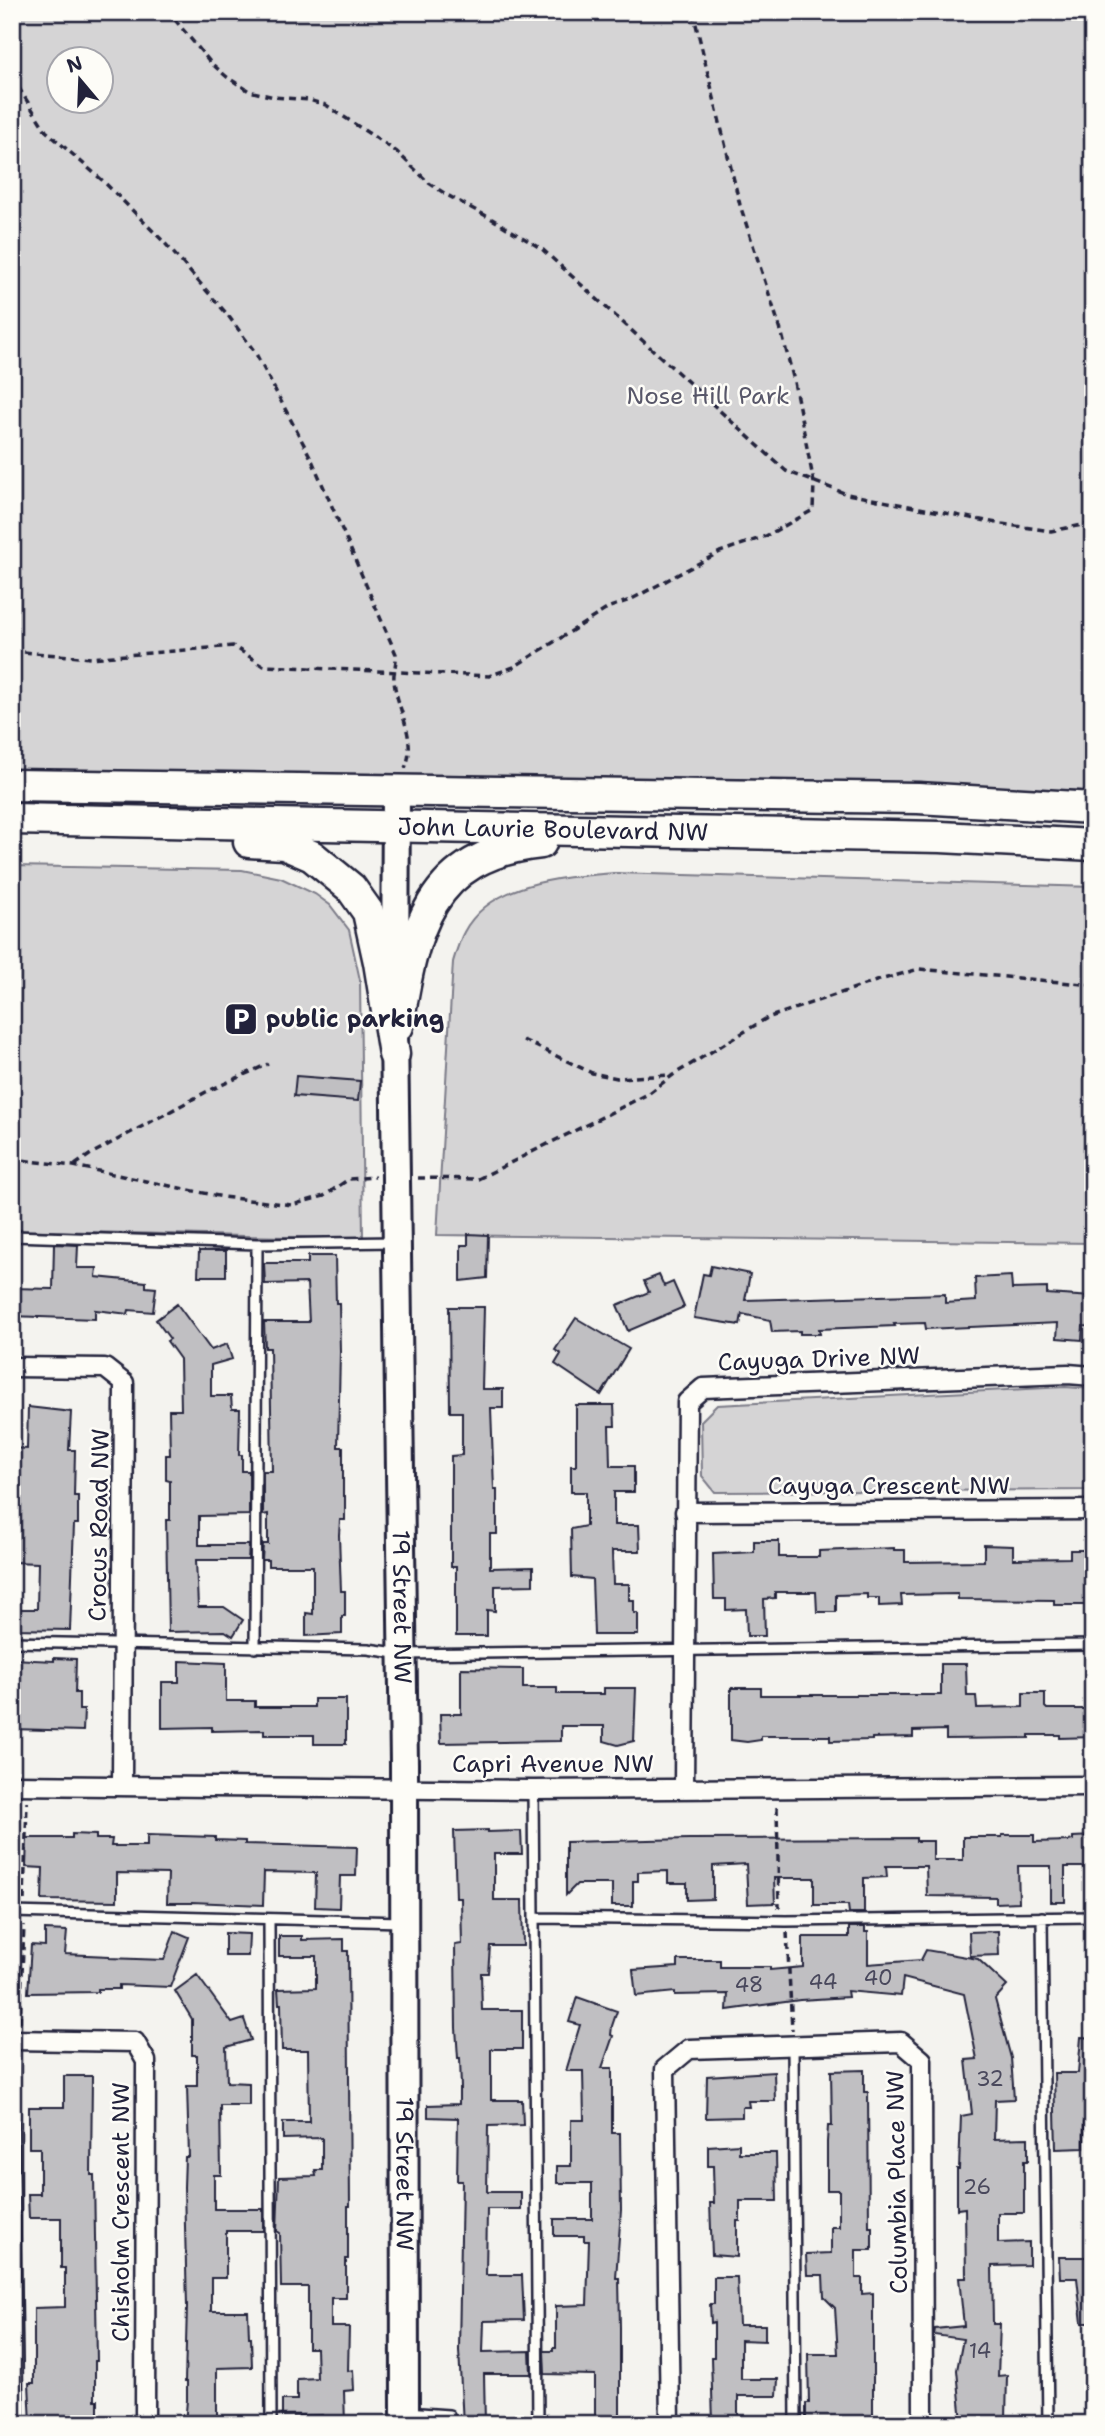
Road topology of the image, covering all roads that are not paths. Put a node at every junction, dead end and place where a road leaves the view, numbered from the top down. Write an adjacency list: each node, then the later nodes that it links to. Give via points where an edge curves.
1 (12, 785): 2 (main road, John Laurie Boulevard NW)
2 (396, 789): 3 (main road, John Laurie Boulevard NW, via 918,798); 5 (street, 19 Street NW)
3 (1093, 808)
4 (12, 820): 5 (main road, John Laurie Boulevard NW)
5 (395, 827): 7 (main road, John Laurie Boulevard NW); 9 (street, 19 Street NW)
6 (12, 830): 9 (main road, via 284,844 312,856 351,888 368,912)
7 (658, 832): 8 (main road, John Laurie Boulevard NW); 9 (main road, via 516,845 464,868 425,914 408,964)
8 (1093, 845)
9 (394, 1054): 11 (street, 19 Street NW)
10 (12, 1236): 12 (lane)
11 (397, 1242): 12 (lane); 22 (street, 19 Street NW)
12 (257, 1244): 20 (lane)
13 (12, 1367): 18 (street, Crocus Road NW, via 106,1368 124,1382)
14 (1093, 1376): 16 (street, Cayuga Drive NW, via 703,1388 687,1402)
15 (1093, 1510): 16 (street, Cayuga Crescent NW)
16 (685, 1512): 21 (street, Cayuga Drive NW)
17 (12, 1642): 18 (lane)
18 (122, 1645): 20 (lane); 24 (street, Crocus Road NW)
19 (1093, 1645): 21 (lane)
20 (255, 1648): 22 (lane, via 368,1649)
21 (685, 1650): 22 (lane); 26 (street, Cayuga Drive NW)
22 (402, 1654): 27 (street, 19 Street NW)
23 (12, 1785): 24 (street, Capri Avenue NW)
24 (122, 1785): 27 (street, Capri Avenue NW)
25 (1093, 1786): 26 (street, Capri Avenue NW)
26 (684, 1788): 28 (street, Capri Avenue NW)
27 (404, 1790): 28 (street, Capri Avenue NW); 34 (street, 19 Street NW)
28 (533, 1790): 32 (lane)
29 (12, 1912): 33 (lane)
30 (1042, 1917): 31 (lane); 32 (lane); 47 (lane)
31 (1093, 1917)
32 (534, 1918): 43 (lane)
33 (269, 1919): 34 (lane); 41 (lane)
34 (404, 1922): 38 (street, 19 Street NW)
35 (12, 2040): 40 (street, Chisholm Crescent NW, via 135,2042 146,2061)
36 (12, 2046): 39 (lane)
37 (793, 2046): 44 (street, Columbia Place NW, via 689,2049 665,2069); 45 (lane); 46 (street, Columbia Place NW, via 901,2042 922,2060)
38 (405, 2418): 42 (lane, via 449,2415)
39 (18, 2424)
40 (145, 2424)
41 (271, 2424)
42 (449, 2424)
43 (538, 2424)
44 (670, 2424)
45 (796, 2424)
46 (923, 2424)
47 (1048, 2424)

